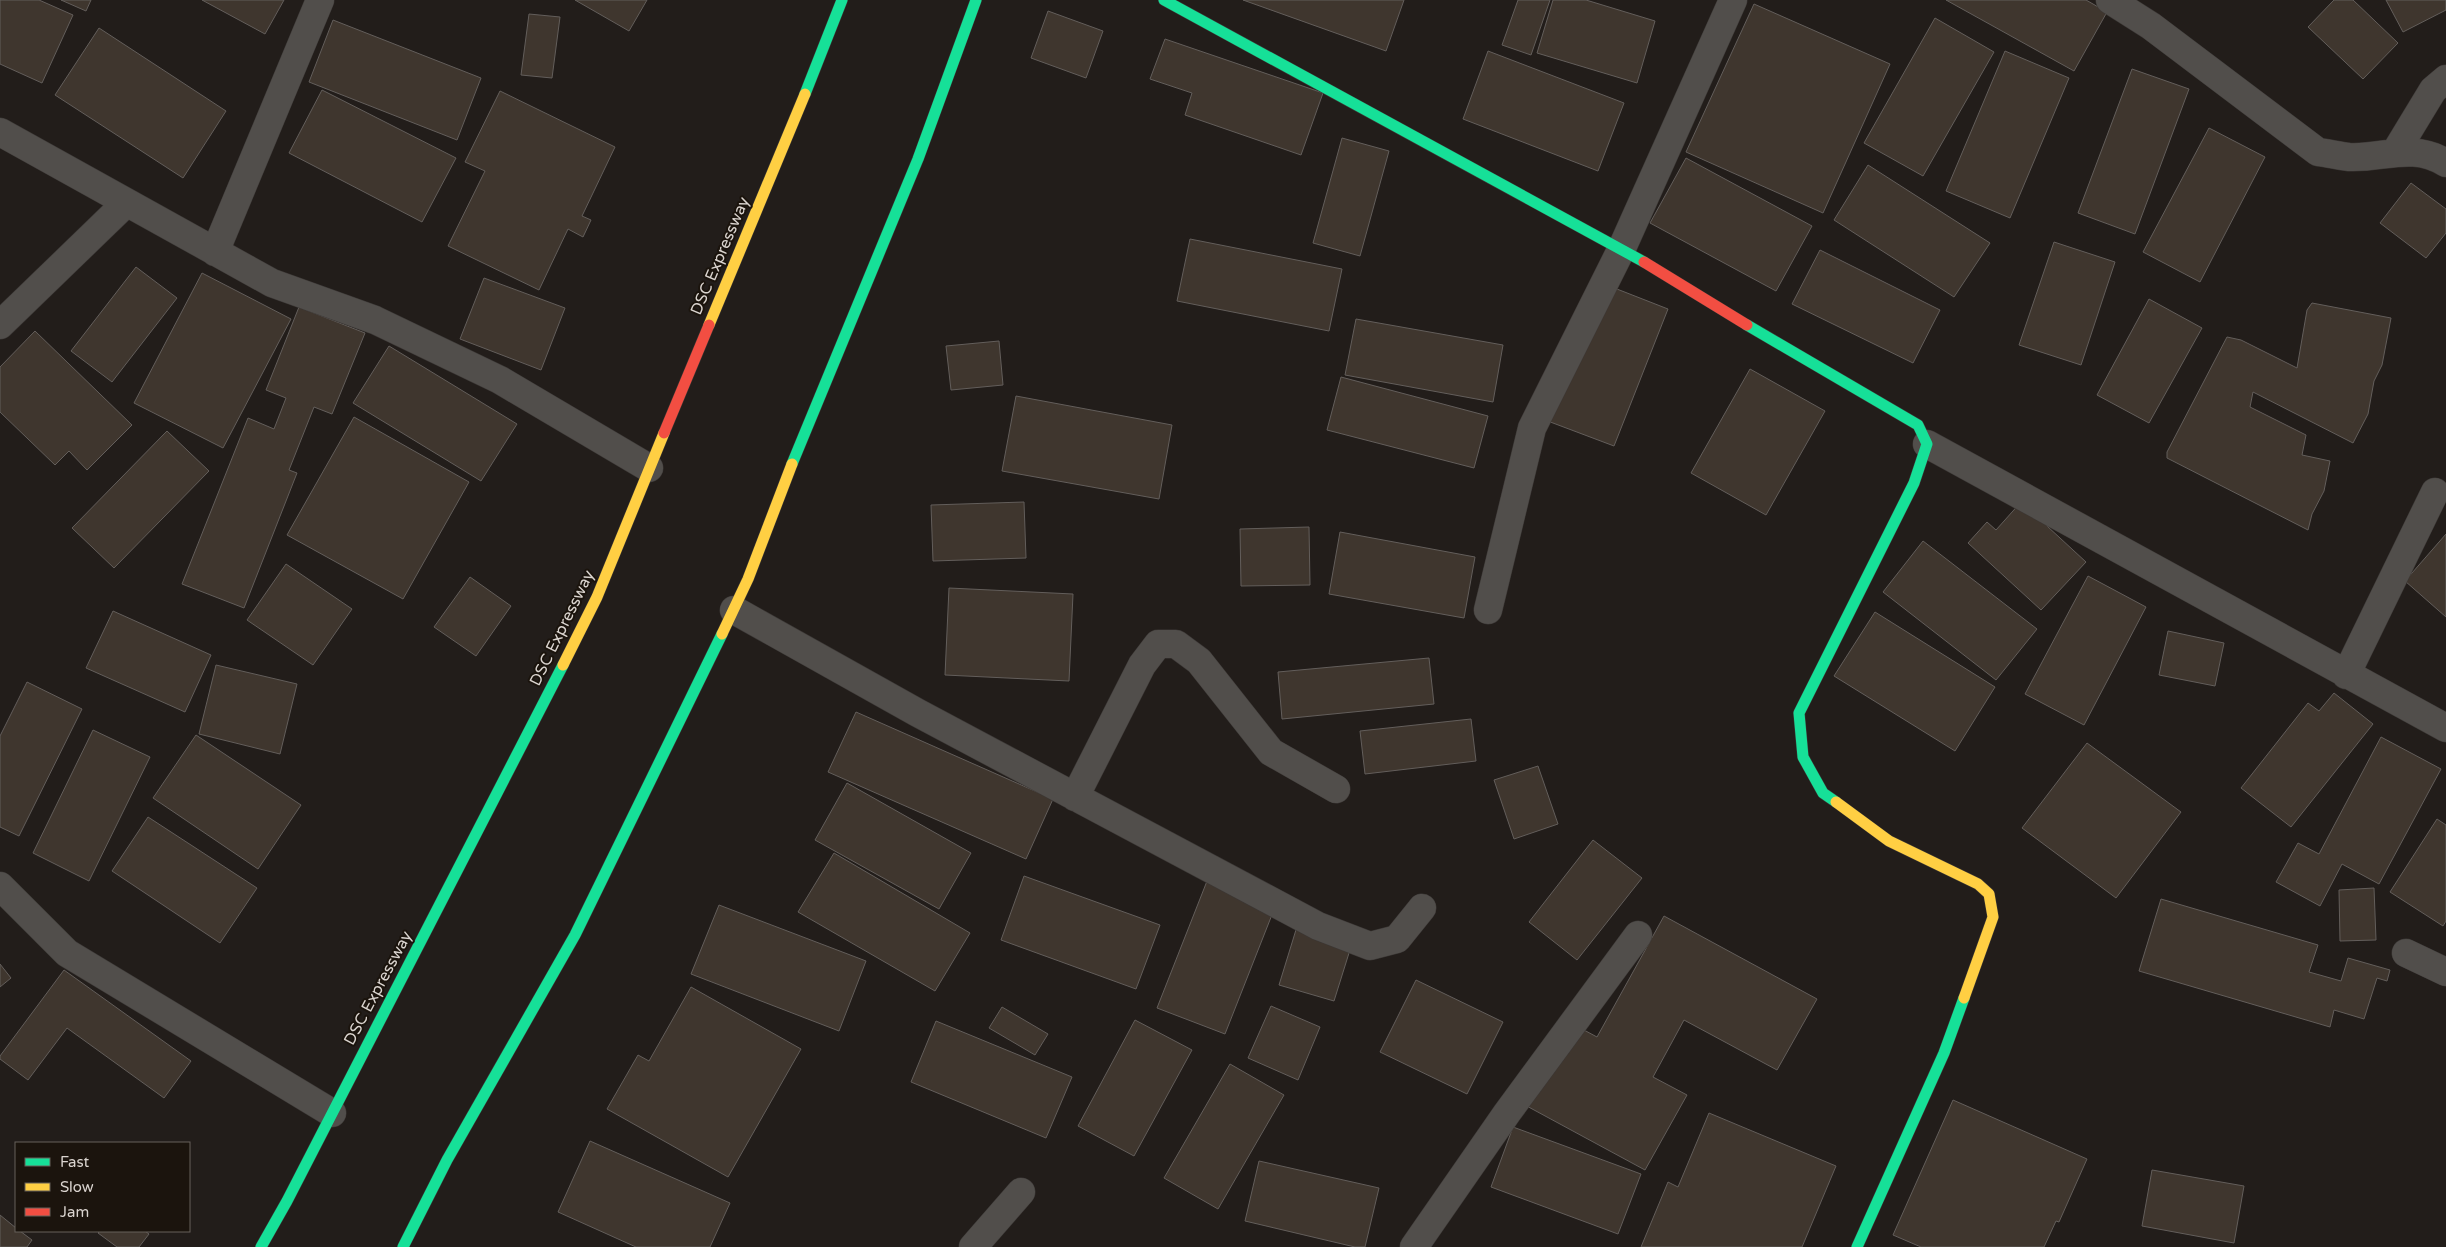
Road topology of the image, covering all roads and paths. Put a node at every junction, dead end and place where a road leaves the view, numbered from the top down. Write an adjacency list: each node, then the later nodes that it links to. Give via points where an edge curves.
1 (320, 0): 13 (street)
2 (842, 0): 16 (main road, DSC Expressway, via 778,163)
3 (976, 0): 18 (main road, via 918,159 799,444)
4 (1164, 0): 12 (main road)
5 (1733, 0): 12 (street)
6 (2110, 0): 9 (street, via 2151,26 2318,152 2351,157)
7 (2446, 78): 9 (street, via 2433,90)
8 (0, 132): 11 (street)
9 (2396, 151): 10 (street, via 2436,157)
10 (2446, 163)
11 (126, 203): 13 (street); 14 (street)
12 (1622, 248): 15 (main road, via 1811,364 1918,424); 19 (street, via 1532,428)
13 (215, 252): 16 (street, via 272,283 375,320 500,380)
14 (0, 325)
15 (1927, 444): 20 (street); 35 (main road, via 1914,483 1799,713 1803,758 1823,793 1889,841 1978,884 1989,894 1993,917 1944,1053)
16 (648, 468): 29 (main road, DSC Expressway, via 593,606)
17 (2435, 492): 20 (street)
18 (734, 610): 23 (street); 32 (main road, via 575,935 447,1160)
19 (1488, 610)
20 (2346, 675): 21 (street)
21 (2446, 728)
22 (1336, 789): 23 (street, via 1271,752 1199,660 1176,644 1158,644 1142,665)
23 (1075, 797): 25 (street, via 1318,926 1370,946 1397,939)
24 (0, 886): 29 (street, via 67,953)
25 (1422, 908)
26 (1638, 935): 34 (street, via 1506,1113)
27 (2406, 953): 28 (street)
28 (2446, 972)
29 (332, 1113): 31 (main road, DSC Expressway)
30 (1021, 1192): 33 (street)
31 (261, 1247)
32 (403, 1247)
33 (973, 1247)
34 (1414, 1247)
35 (1857, 1247)

